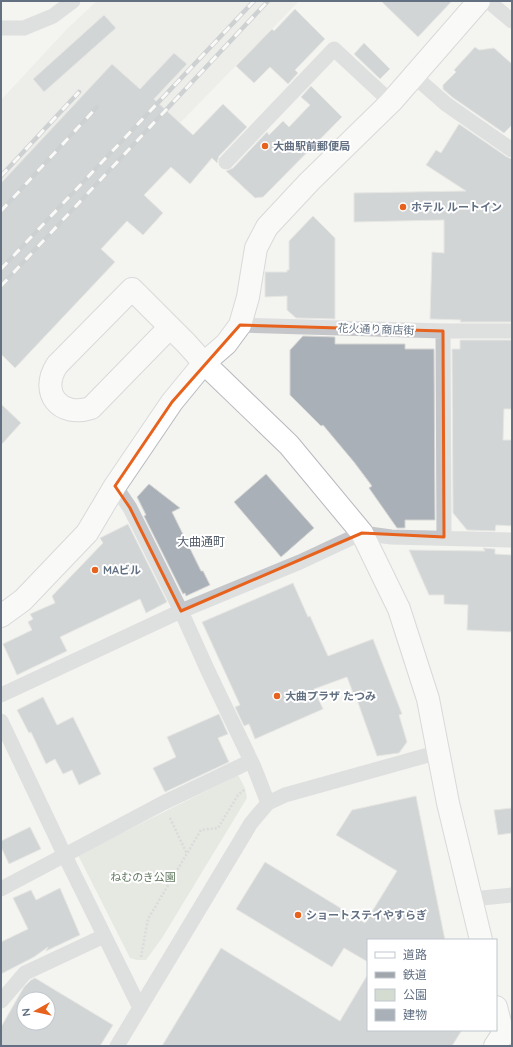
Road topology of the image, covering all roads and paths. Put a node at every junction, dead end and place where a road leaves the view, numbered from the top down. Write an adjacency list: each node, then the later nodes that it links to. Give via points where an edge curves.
1 (74, 1): 5 (street, via 53,16 24,28)
2 (479, 1): 6 (street)
3 (488, 1): 4 (street)
4 (512, 21)
5 (1, 28)
6 (414, 76): 7 (street); 8 (street, via 446,104)
7 (391, 102): 9 (street, via 334,49); 10 (street, via 267,227 256,248 248,297)
8 (512, 150)
9 (226, 162)
10 (240, 325): 12 (street, 花火通り商店街); 14 (street, via 226,344)
11 (170, 327): 11 (street, via 91,408 71,410 55,399 50,382 57,365 132,289); 14 (street)
12 (443, 331): 13 (street, 花火通り商店街); 17 (street)
13 (512, 331)
14 (204, 363): 15 (street, via 172,402); 16 (street, via 289,445)
15 (114, 486): 19 (street, via 130,508); 20 (street, via 87,533 23,600)
16 (362, 533): 17 (street, via 391,537); 19 (street, via 300,562); 23 (street, via 399,609 428,699)
17 (444, 537): 18 (street)
18 (512, 540)
19 (181, 611): 21 (street); 24 (street)
20 (1, 616)
21 (1, 695)
22 (1, 721): 29 (street)
23 (439, 752): 27 (street, via 285,795); 32 (street, via 448,803)
24 (251, 761): 25 (street); 26 (street)
25 (258, 778): 27 (street); 28 (path, via 238,795 218,828 201,830)
26 (163, 803): 28 (path); 29 (street)
27 (268, 803): 37 (street, via 250,823)
28 (187, 854): 35 (path, via 148,919)
29 (65, 856): 30 (street); 33 (street)
30 (1, 889)
31 (512, 895): 32 (street)
32 (472, 899): 34 (street)
33 (104, 936): 36 (street, via 25,973); 37 (street)
34 (481, 939)
35 (141, 957)
36 (1, 1001)
37 (140, 1008): 40 (street)
38 (497, 1011): 39 (street)
39 (504, 1040)
40 (117, 1046)

